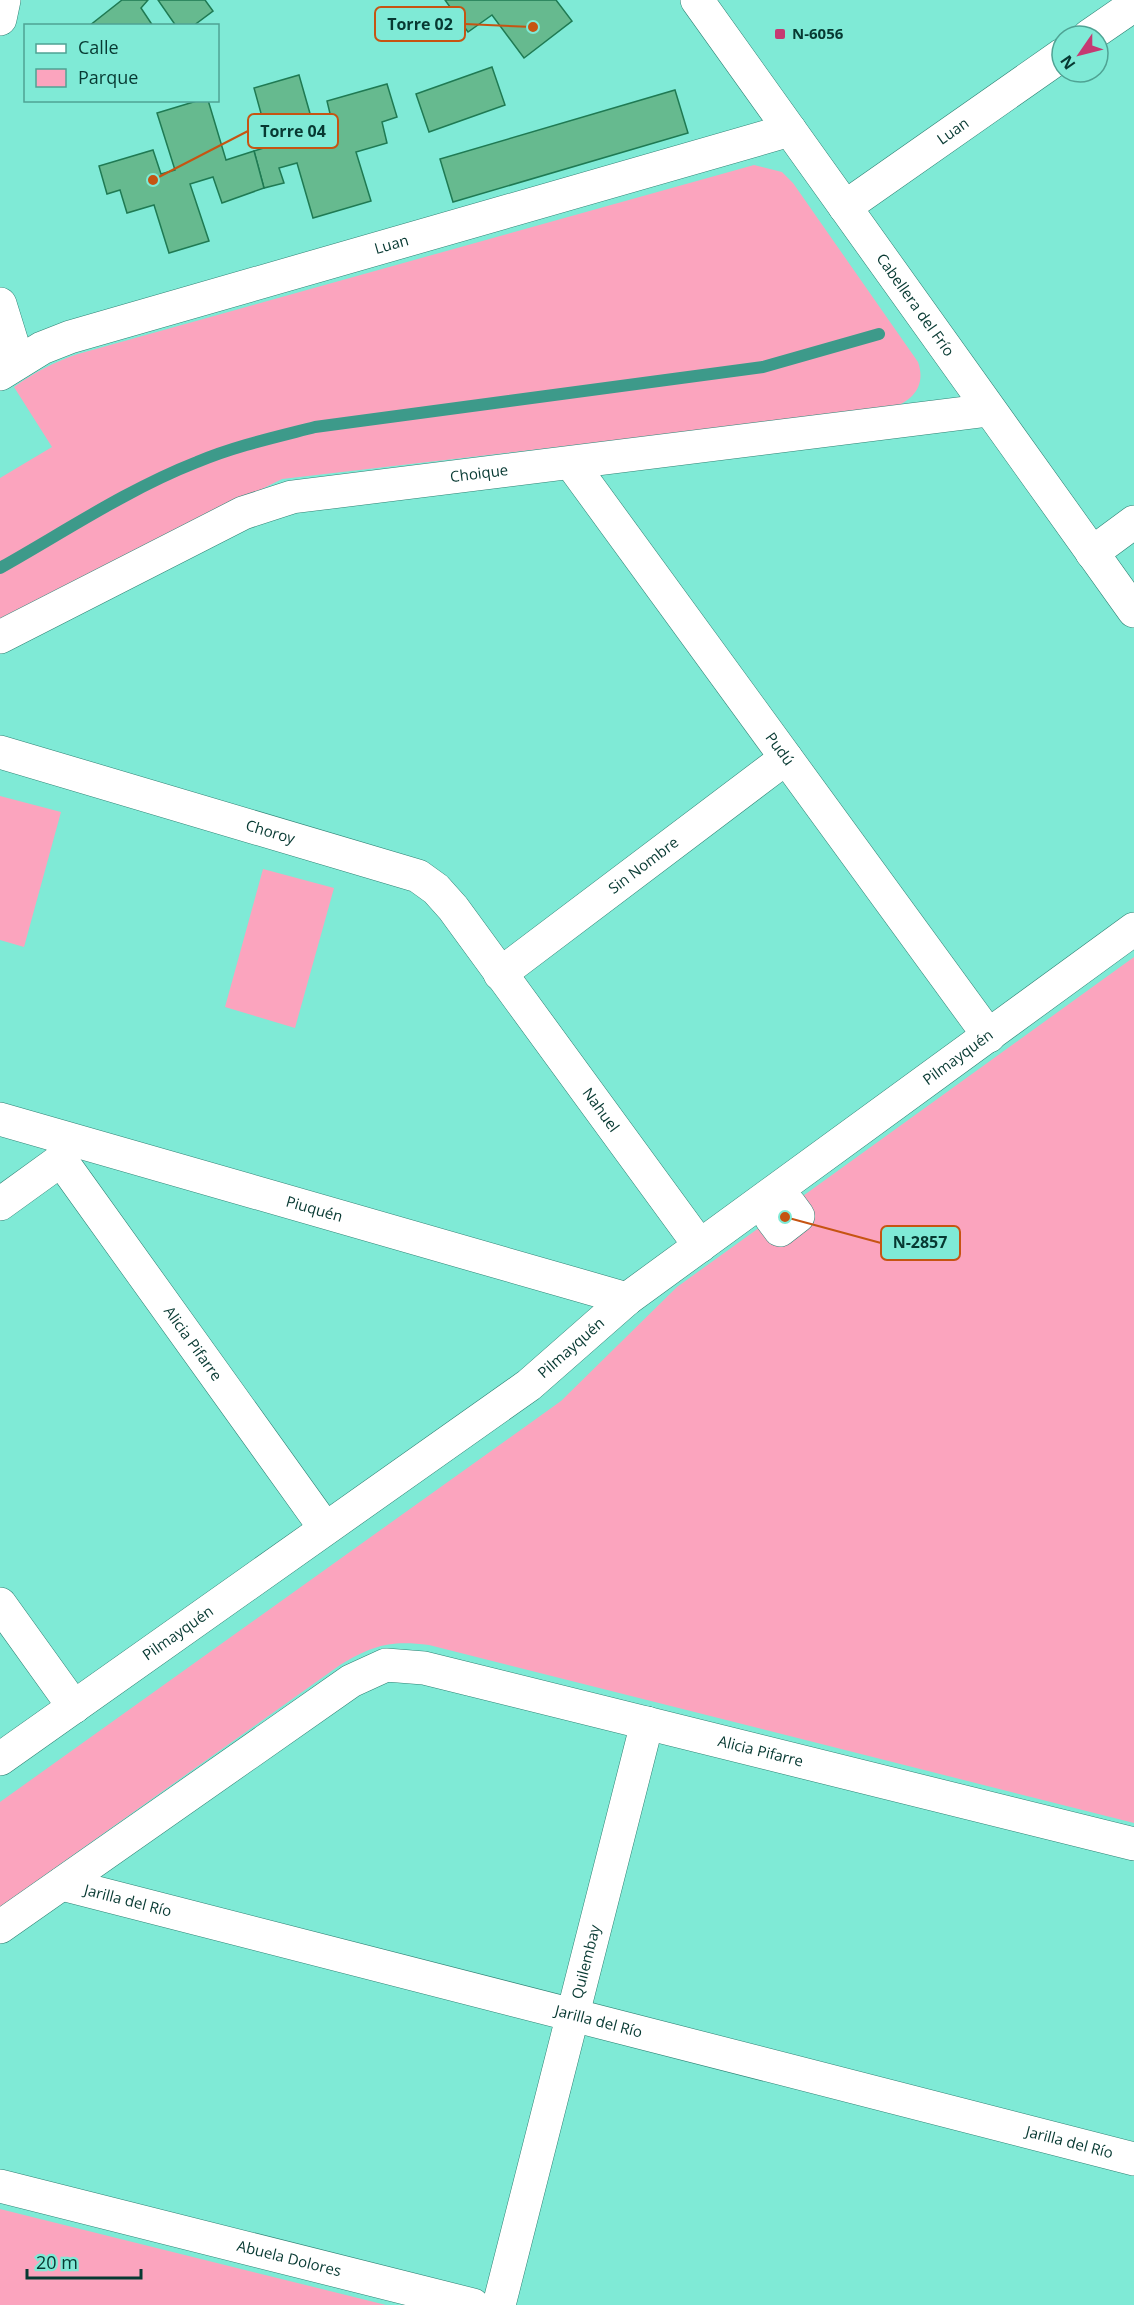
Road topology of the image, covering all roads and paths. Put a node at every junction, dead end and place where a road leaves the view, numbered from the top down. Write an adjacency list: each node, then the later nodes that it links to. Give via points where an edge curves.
1 (4, 0): 4 (street)
2 (696, 0): 7 (street, Cabellera del Frío)
3 (1134, 5): 5 (street)
4 (0, 19)
5 (1106, 24)
6 (1050, 63): 8 (street, Luan)
7 (790, 130): 8 (street, Cabellera del Frío); 10 (street, Luan, via 96,328 51,344)
8 (845, 207): 11 (street, Cabellera del Frío)
9 (0, 304): 10 (street)
10 (9, 368)
11 (989, 410): 12 (street, Choique); 14 (street, Cabellera del Frío)
12 (571, 464): 16 (street, Choique, via 291,497 266,504); 18 (street, Pudú)
13 (1134, 522): 14 (street)
14 (1092, 553): 15 (street, Cabellera del Frío)
15 (1134, 611)
16 (0, 637)
17 (0, 752): 20 (street, Choroy, via 418,876 453,908)
18 (786, 758): 20 (street, Sin Nombre); 21 (street, Pudú)
19 (1134, 929): 21 (street, Pilmayquén)
20 (501, 974): 25 (street, Nahuel)
21 (989, 1036): 25 (street, Pilmayquén)
22 (0, 1119): 23 (street, Piuquén)
23 (64, 1149): 24 (street); 26 (street, Piuquén); 27 (street, Alicia Pifarre)
24 (0, 1204)
25 (700, 1246): 26 (street, Pilmayquén)
26 (627, 1299): 27 (street, Pilmayquén, via 529,1385)
27 (326, 1528): 29 (street, Pilmayquén)
28 (0, 1604): 29 (street)
29 (74, 1707): 31 (street, Pilmayquén)
30 (646, 1723): 32 (street, Alicia Pifarre); 33 (street, Alicia Pifarre, via 424,1668 386,1665 351,1681); 35 (street, Quilembay)
31 (0, 1759)
32 (1134, 1844)
33 (62, 1884): 34 (street); 35 (street, Jarilla del Río)
34 (0, 1927)
35 (572, 2015): 36 (street, Jarilla del Río); 39 (street, Quilembay)
36 (1134, 2159)
37 (0, 2186): 38 (street, Abuela Dolores)
38 (473, 2305)
39 (499, 2305)

